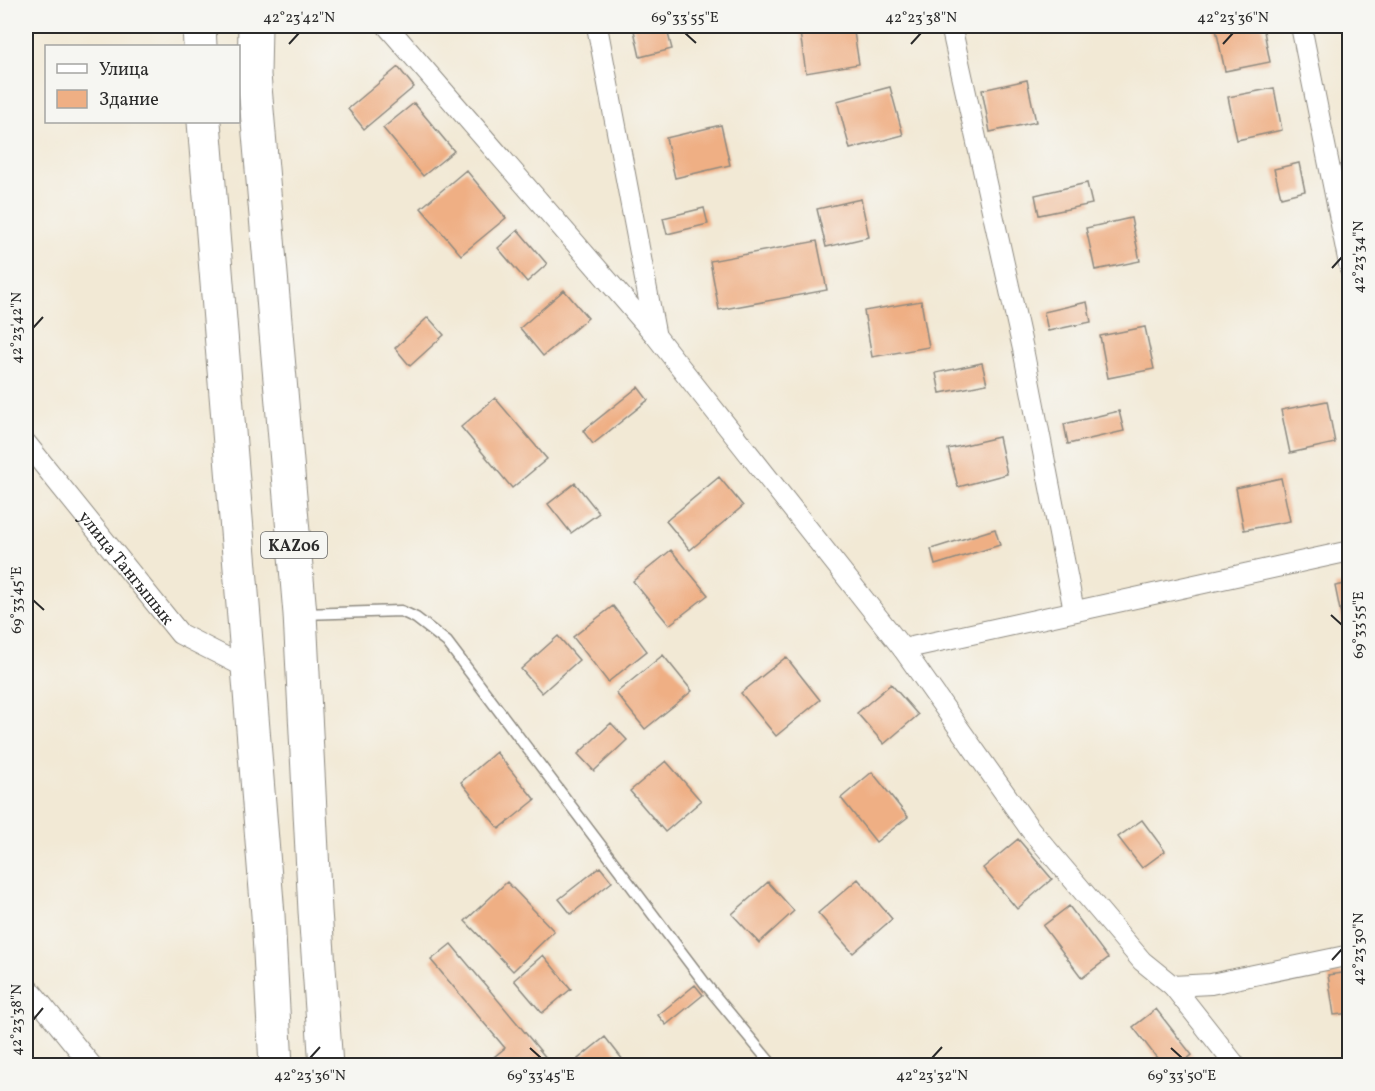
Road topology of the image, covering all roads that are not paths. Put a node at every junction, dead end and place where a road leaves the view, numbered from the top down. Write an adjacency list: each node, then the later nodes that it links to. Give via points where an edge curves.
1 (199, 26): 7 (highway)
2 (255, 26): 14 (highway, KАZ06, via 255,87)
3 (387, 26): 10 (street)
4 (597, 26): 10 (street)
5 (951, 26): 13 (street, via 1023,349)
6 (1301, 26): 9 (street)
7 (200, 45)
8 (204, 123): 16 (highway, KАZ06)
9 (1350, 269)
10 (655, 335): 15 (street)
11 (26, 443): 16 (street, улица Тангышык, via 180,634)
12 (1350, 550): 13 (street)
13 (1074, 611): 15 (street)
14 (300, 614): 22 (highway, KАZ06); 23 (lane, via 401,611 447,642 707,986)
15 (903, 649): 19 (street, via 1030,829 1142,961)
16 (247, 668): 21 (highway, KАZ06)
17 (1350, 955): 19 (street, via 1211,984)
18 (26, 985): 20 (street)
19 (1173, 986): 24 (street)
20 (92, 1065)
21 (276, 1065)
22 (326, 1065)
23 (773, 1065)
24 (1236, 1065)

